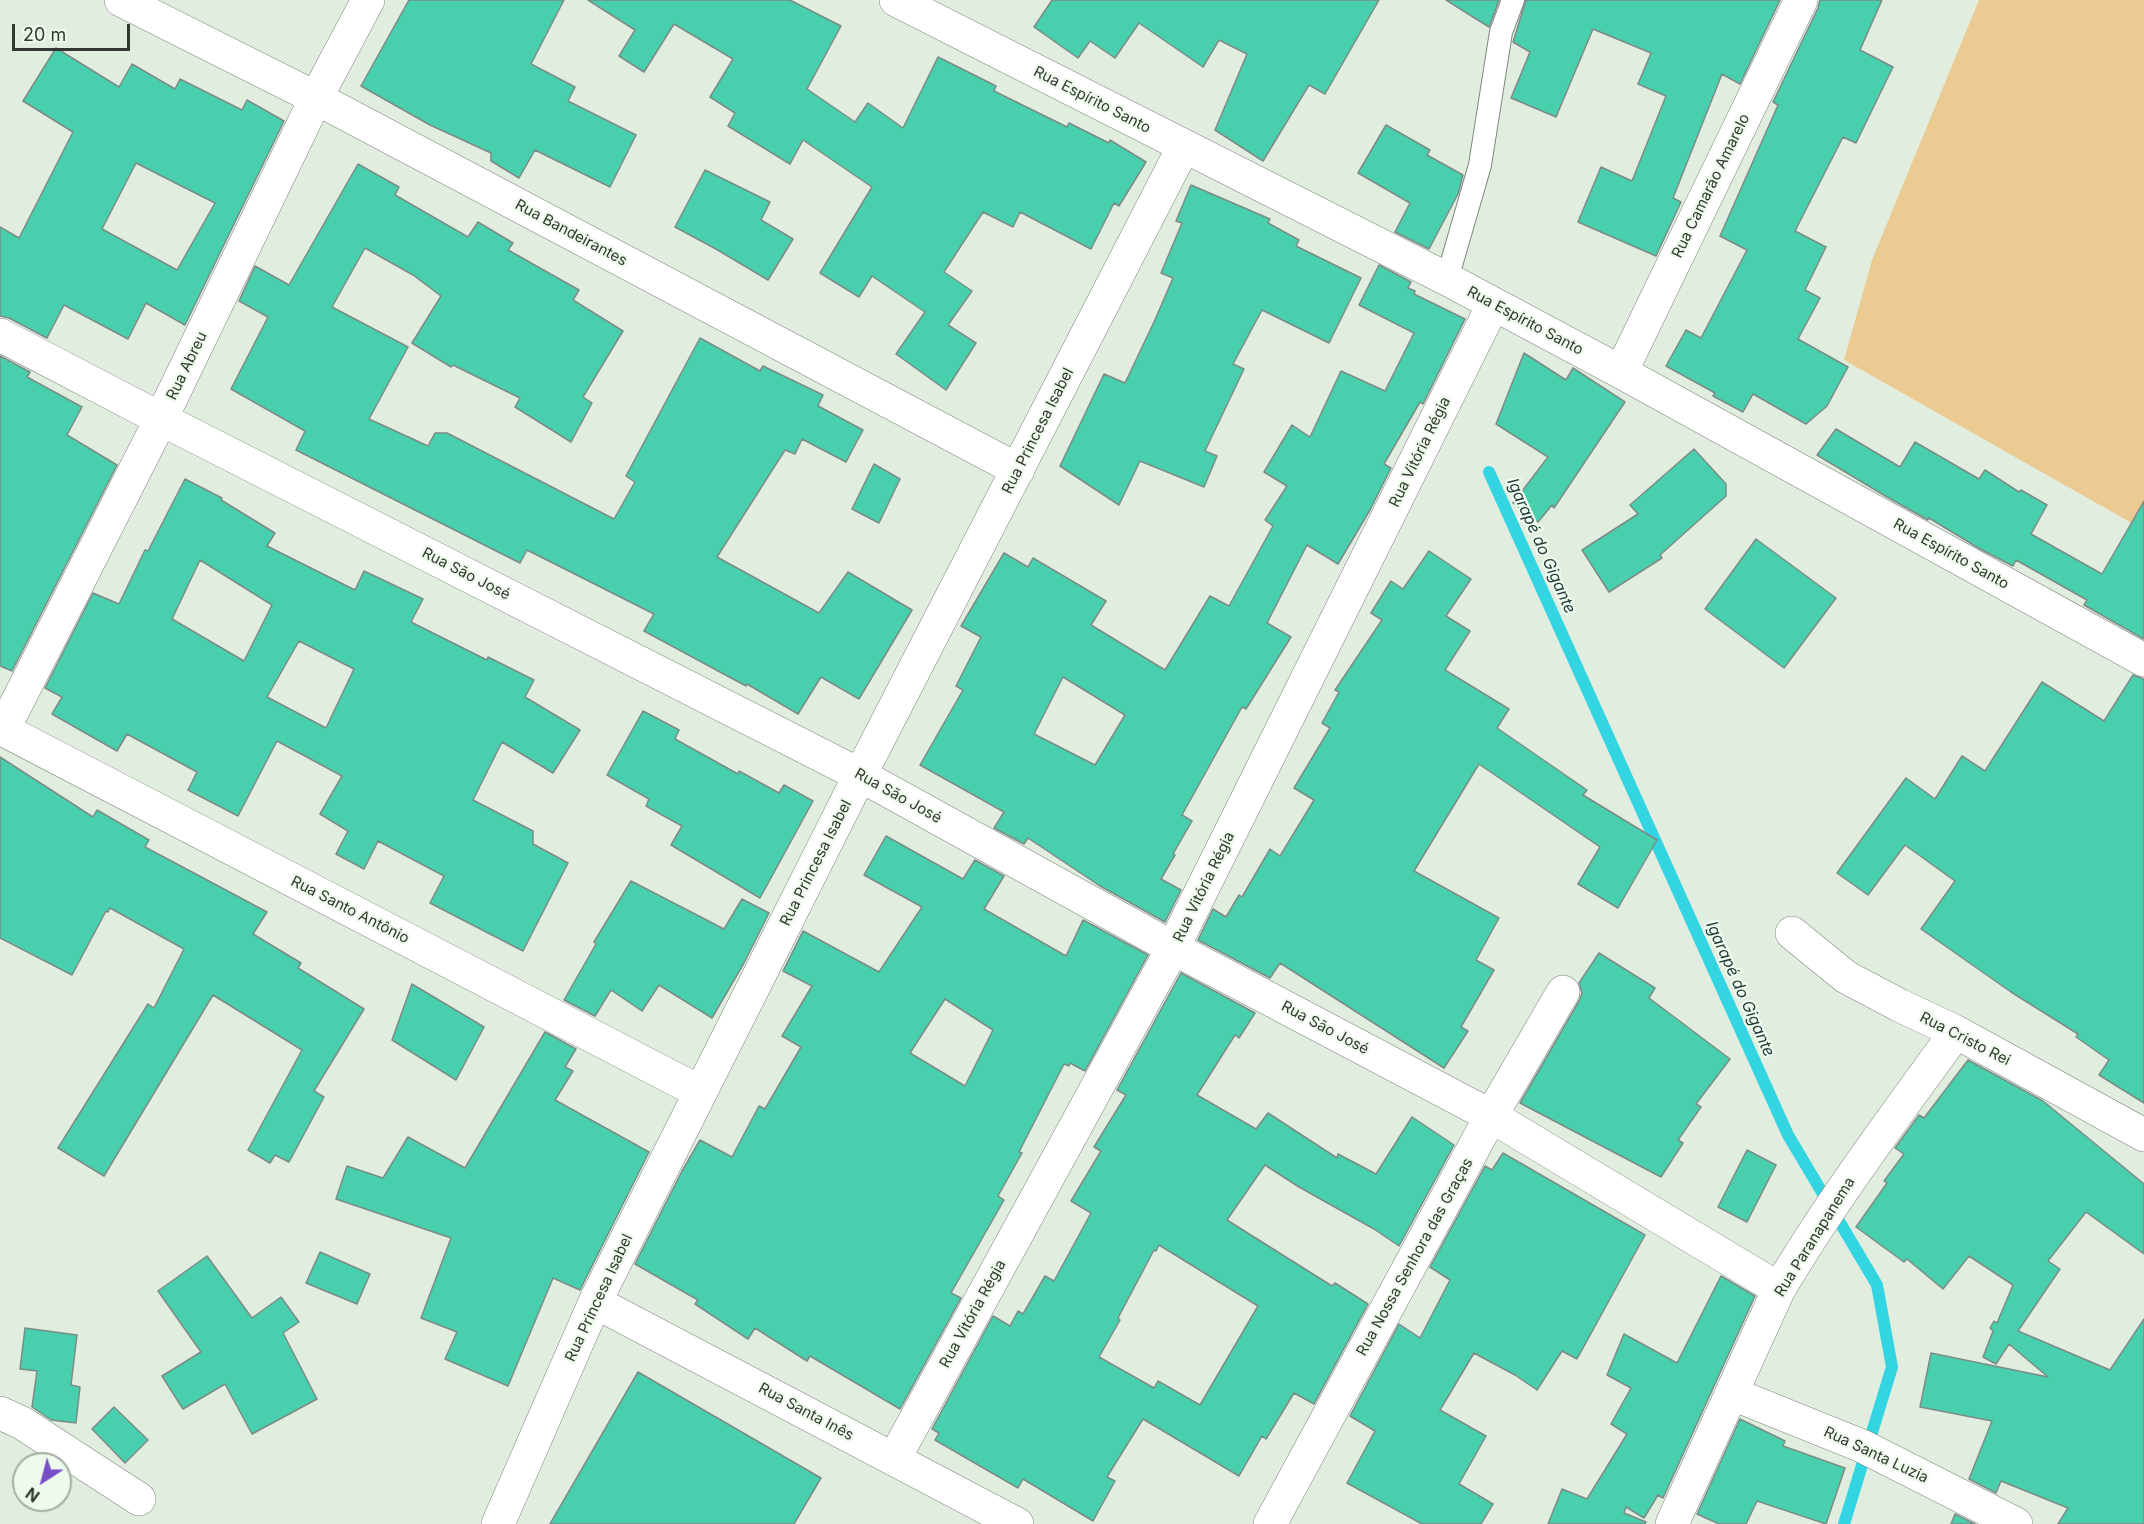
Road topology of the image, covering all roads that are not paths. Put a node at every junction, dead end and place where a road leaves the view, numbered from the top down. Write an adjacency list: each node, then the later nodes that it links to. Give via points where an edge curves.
1 (121, 0): 6 (street, Rua Bandeirantes)
2 (368, 0): 6 (street, Rua Abreu)
3 (896, 0): 7 (street, Rua Espírito Santo)
4 (1513, 0): 8 (lane, via 1501,32 1480,165)
5 (1801, 0): 11 (street, Rua Camarão Amarelo)
6 (316, 98): 12 (street, Rua Abreu); 13 (street, Rua Bandeirantes)
7 (1184, 146): 8 (street, Rua Espírito Santo); 13 (street, Rua Princesa Isabel)
8 (1447, 279): 9 (street, Rua Espírito Santo)
9 (1493, 305): 11 (street, Rua Espírito Santo); 18 (street, Rua Vitória Régia)
10 (0, 335): 12 (street, Rua São José)
11 (1621, 372): 14 (street, Rua Espírito Santo)
12 (161, 419): 15 (street, Rua Abreu); 16 (street, Rua São José)
13 (1018, 470): 16 (street, Rua Princesa Isabel)
14 (2144, 660)
15 (2, 729): 21 (street, Rua Santo Antônio)
16 (860, 775): 18 (street, Rua São José); 21 (street, Rua Princesa Isabel)
17 (1792, 933): 20 (street, Rua Cristo Rei, via 1846,976)
18 (1173, 948): 22 (street, Rua São José); 28 (street, Rua Vitória Régia)
19 (1563, 992): 22 (street, Rua Nossa Senhora das Graças)
20 (1956, 1032): 23 (street, Rua Cristo Rei); 24 (street, Rua Paranapanema, via 1869,1153)
21 (700, 1092): 25 (street, Rua Princesa Isabel)
22 (1491, 1116): 24 (street, Rua São José); 32 (street, Rua Nossa Senhora das Graças)
23 (2144, 1135)
24 (1779, 1289): 26 (street, Rua Paranapanema)
25 (595, 1302): 28 (street, Rua Santa Inês); 30 (street, Rua Princesa Isabel)
26 (1733, 1394): 33 (street, Rua Paranapanema); 34 (street, Rua Santa Luzia, via 1862,1446)
27 (0, 1413): 29 (street)
28 (894, 1458): 31 (street, Rua Santa Inês)
29 (140, 1499)
30 (498, 1524)
31 (1017, 1524)
32 (1270, 1524)
33 (1672, 1524)
34 (2016, 1524)

